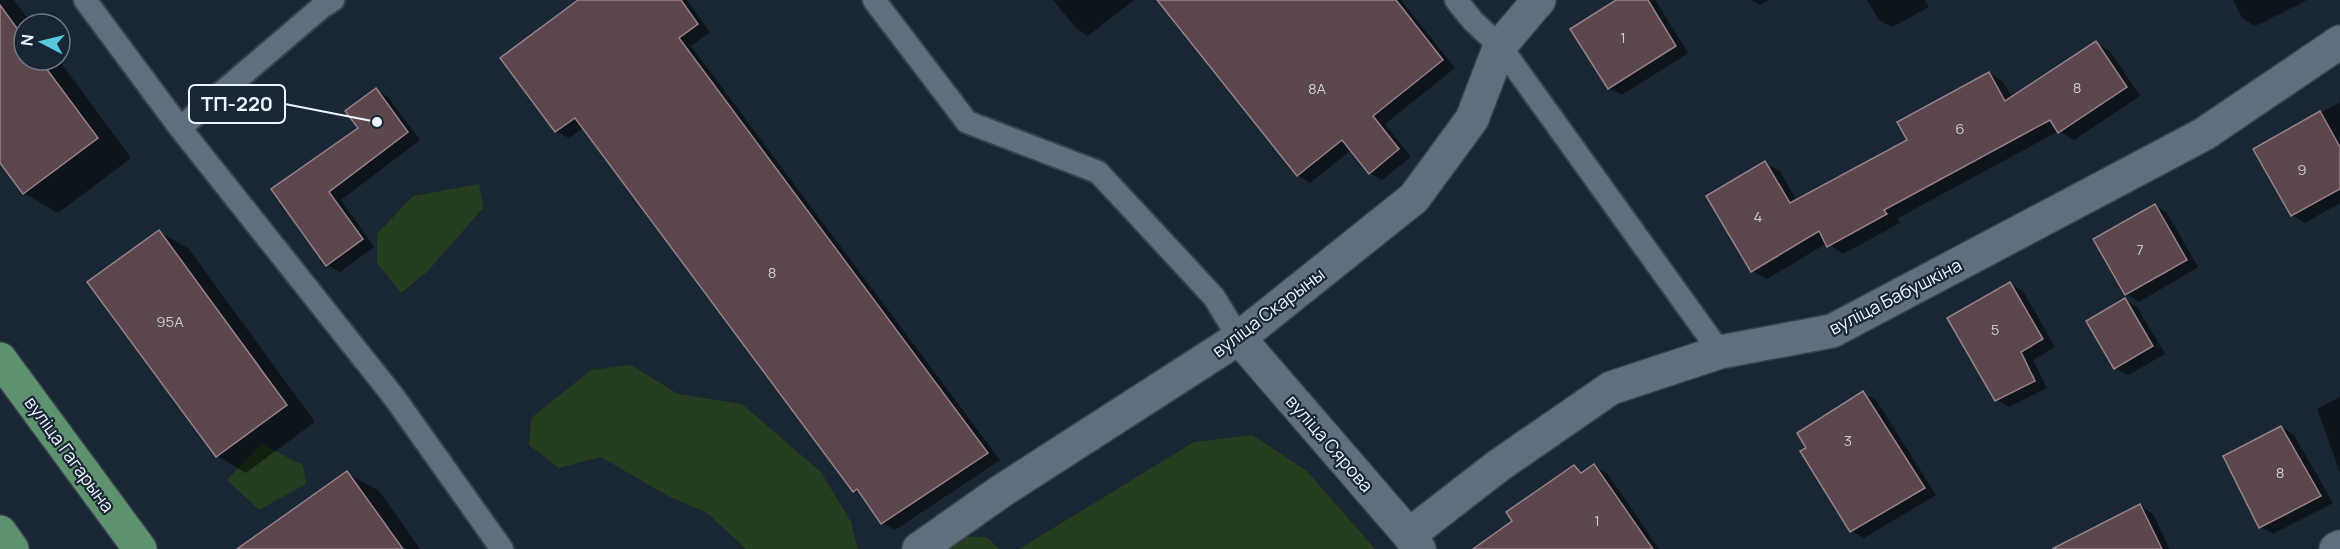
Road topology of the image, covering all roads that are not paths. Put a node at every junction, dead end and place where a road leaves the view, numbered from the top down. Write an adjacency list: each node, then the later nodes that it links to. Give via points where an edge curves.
1 (84, 0): 8 (lane)
2 (874, 0): 9 (lane, via 967,122 1098,172 1214,297)
3 (1456, 0): 7 (lane)
4 (1539, 0): 7 (street, вуліца Скарыны)
5 (325, 2): 8 (lane)
6 (2340, 42): 10 (street, вуліца Бабушкіна, via 2204,134 1832,331)
7 (1500, 46): 9 (street, вуліца Скарыны, via 1472,119 1414,198); 10 (lane)
8 (180, 128): 17 (lane, via 394,397)
9 (1239, 338): 13 (street, вуліца Сярова); 18 (street, вуліца Скарыны)
10 (1720, 352): 13 (street, вуліца Бабушкіна, via 1611,388 1498,466)
11 (0, 359): 16 (main road, вуліца Гагарына)
12 (0, 532): 15 (main road)
13 (1414, 542)
14 (2340, 547): 19 (street)
15 (12, 549)
16 (140, 549)
17 (502, 549)
18 (919, 549)
19 (2336, 549)

